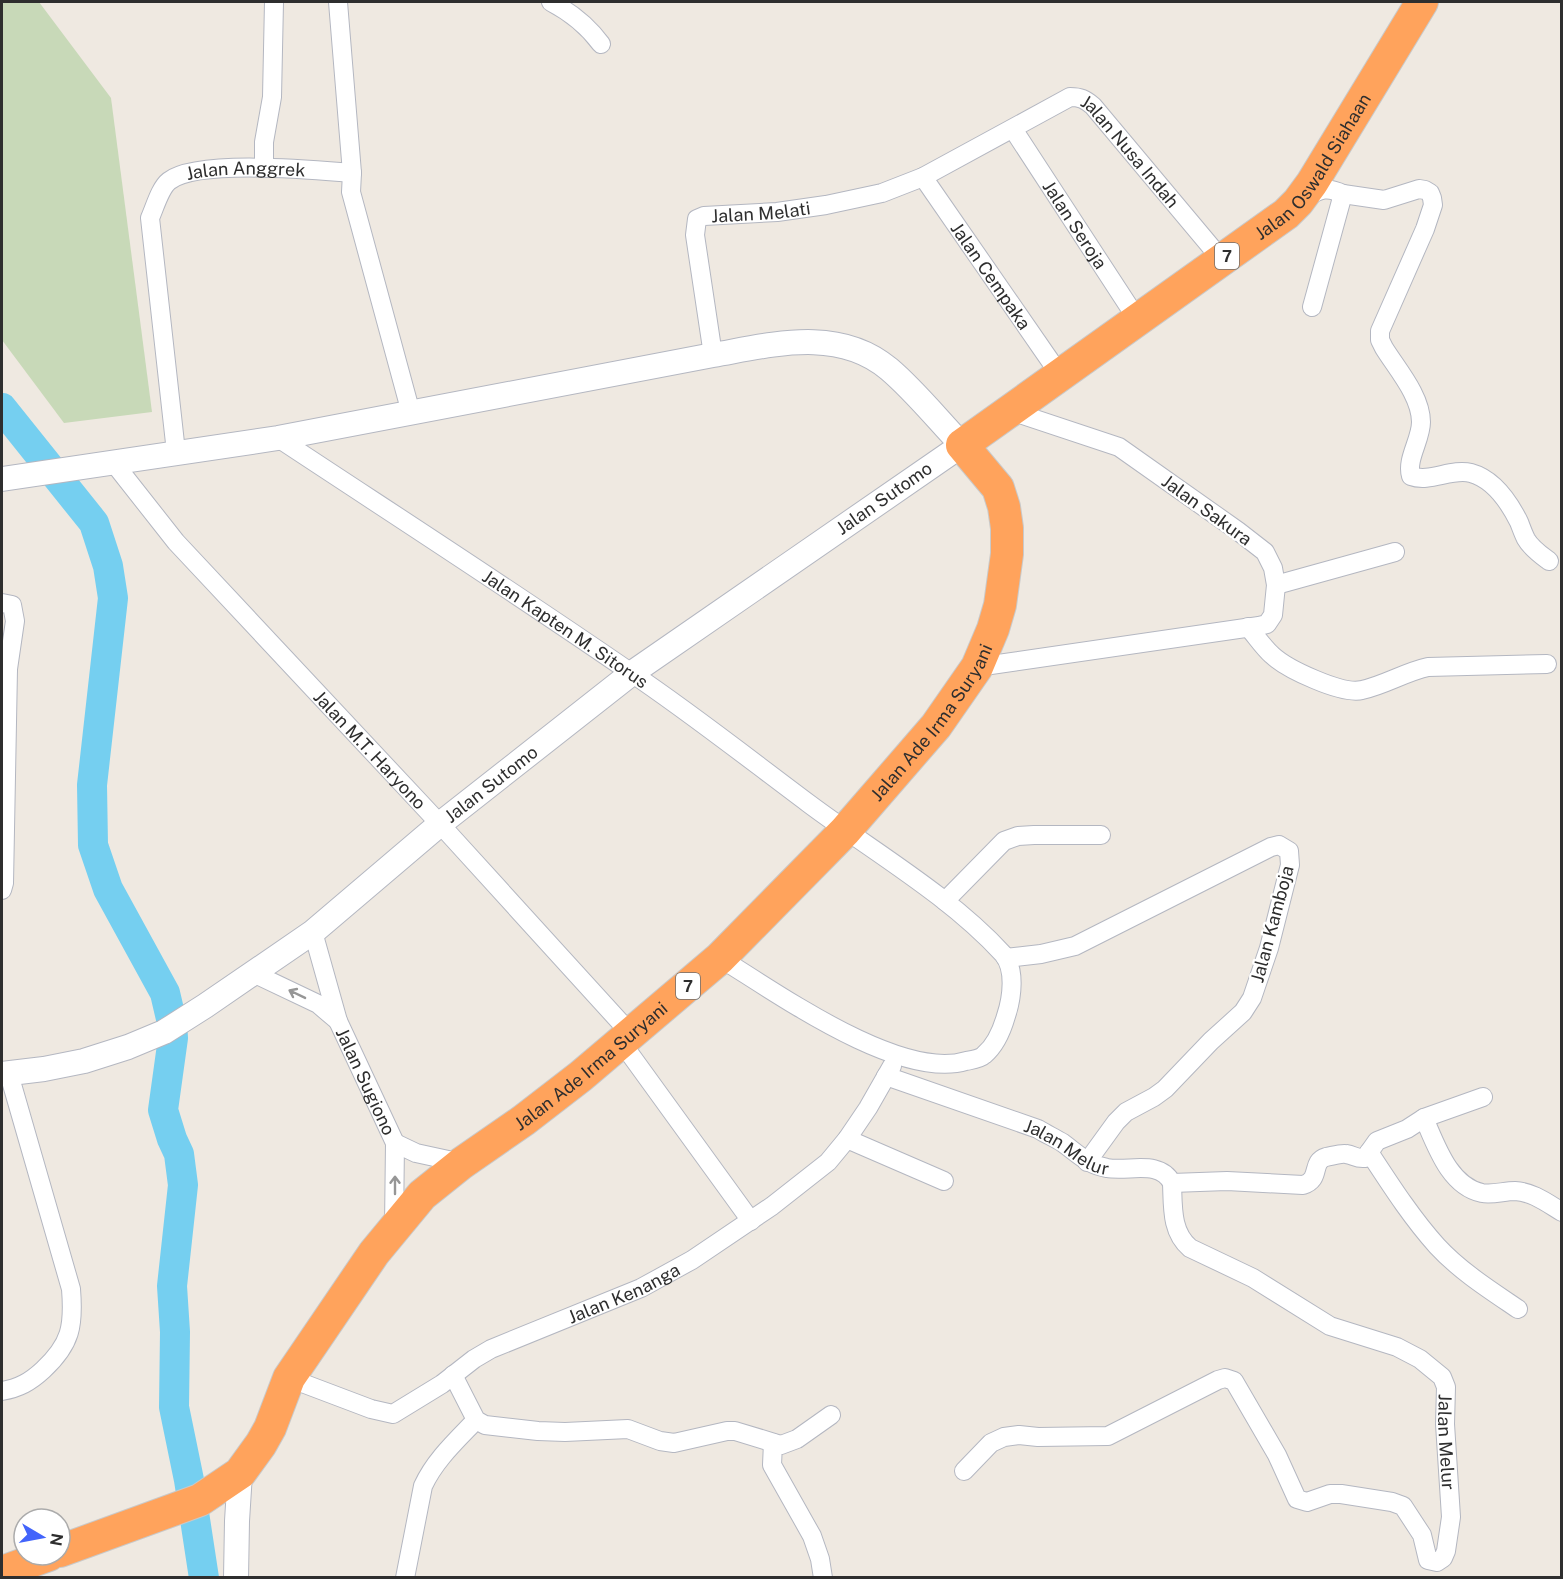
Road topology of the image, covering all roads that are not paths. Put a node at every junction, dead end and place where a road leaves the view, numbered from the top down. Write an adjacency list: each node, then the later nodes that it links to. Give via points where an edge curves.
1 (273, 2): 7 (street, via 272,97)
2 (338, 2): 8 (street)
3 (551, 2): 5 (street, via 573,14)
4 (1422, 2): 11 (highway, Jalan Oswald Siahaan / 7)
5 (602, 44)
6 (1013, 129): 9 (street, Jalan Nusa Indah); 12 (street, Jalan Nusa Indah, via 1070,97 1086,100); 14 (street, Jalan Seroja)
7 (264, 168): 8 (street, Jalan Anggrek); 21 (street, Jalan Anggrek, via 180,174 166,182 150,218)
8 (352, 173): 18 (street, via 351,192)
9 (923, 177): 15 (street, Jalan Melati, via 882,193 826,205 697,219 695,235); 16 (street, Jalan Cempaka)
10 (1343, 194): 11 (street, via 1321,188); 13 (street); 25 (street, via 1384,200 1419,189 1432,198 1425,229 1380,331 1384,348 1418,405 1421,422 1410,467 1412,477 1458,472 1490,483 1504,498 1526,539)
11 (1298, 202): 12 (highway, Jalan Oswald Siahaan / 7)
12 (1222, 260): 14 (highway, Jalan Oswald Siahaan / 7)
13 (1312, 307)
14 (1137, 319): 16 (highway, Jalan Oswald Siahaan / 7)
15 (713, 355): 18 (street); 20 (street, via 782,343 816,341 847,347 888,368)
16 (1060, 375): 17 (highway, Jalan Oswald Siahaan / 7)
17 (1008, 410): 20 (highway, Jalan Oswald Siahaan / 7); 26 (street, Jalan Sakura, via 1119,447 1266,552)
18 (411, 413): 19 (street)
19 (278, 438): 21 (street); 32 (street, Jalan Kapten M. Sitorus)
20 (962, 444): 30 (highway, Jalan Ade Irma Suryani / 7, via 998,488 1007,528 1000,605); 32 (street, Jalan Sutomo)
21 (176, 452): 22 (street)
22 (112, 462): 23 (street); 33 (street, Jalan M.T. Haryono, via 176,542)
23 (2, 479)
24 (1395, 552): 26 (street)
25 (1550, 561)
26 (1276, 585): 28 (street, Jalan Sakura, via 1273,615 1267,624)
27 (2, 603): 31 (street, via 12,605 15,615)
28 (1248, 627): 29 (street, via 1274,657 1323,684 1351,692 1428,667); 30 (street, Jalan Sakura)
29 (1547, 664)
30 (977, 667): 34 (highway, Jalan Ade Irma Suryani / 7, via 936,726)
31 (5, 670): 36 (street)
32 (632, 673): 33 (street, Jalan Sutomo); 34 (street, Jalan Kapten M. Sitorus)
33 (440, 824): 38 (street, Jalan Sutomo); 43 (street, Jalan M.T. Haryono)
34 (845, 831): 37 (street, Jalan Kapten M. Sitorus); 39 (highway, Jalan Ade Irma Suryani / 7)
35 (1101, 835): 37 (street, via 1034,835 1004,841)
36 (2, 890)
37 (945, 901): 40 (street, Jalan Kapten M. Sitorus)
38 (313, 932): 41 (street, Jalan Sutomo); 42 (street, Jalan Sugiono)
39 (720, 958): 43 (highway, Jalan Ade Irma Suryani / 7); 44 (street, via 820,1020)
40 (1006, 958): 44 (street, via 1012,980 1009,1006 1000,1035 983,1056 951,1066); 52 (street, Jalan Kamboja, via 1075,946 1271,848 1279,845 1289,851 1290,864 1269,948 1252,998 1243,1012 1165,1089 1126,1112)
41 (253, 973): 42 (street, Jalan Sugiono, one-way to 41, via 318,1004); 45 (street, Jalan Sutomo, via 178,1024 128,1047 74,1063)
42 (338, 1021): 50 (street, Jalan Sugiono)
43 (627, 1039): 53 (highway, Jalan Ade Irma Suryani / 7); 57 (street, Jalan M.T. Haryono)
44 (898, 1057): 46 (street, Jalan Kenanga)
45 (5, 1074): 62 (street, via 71,1289 73,1313 69,1335 59,1355 19,1388)
46 (886, 1076): 49 (street, Jalan Kenanga); 52 (street, Jalan Melur, via 1038,1129)
47 (1483, 1097): 48 (street)
48 (1424, 1118): 51 (street, via 1377,1141); 56 (street, via 1451,1171 1466,1187 1483,1193 1516,1191 1537,1196)
49 (847, 1139): 54 (street); 57 (street, Jalan Kenanga, via 828,1162)
50 (395, 1143): 53 (street, Jalan Sugiono, via 416,1153); 58 (street, Jalan Sugiono, one-way to 50)
51 (1369, 1152): 55 (street, via 1365,1158 1347,1154 1324,1158 1318,1163 1315,1177 1303,1185); 59 (street, via 1437,1246)
52 (1087, 1162): 55 (street, Jalan Melur, via 1112,1169 1160,1170)
53 (462, 1163): 58 (highway, Jalan Ade Irma Suryani / 7, via 422,1195)
54 (944, 1181)
55 (1172, 1183): 66 (street, Jalan Melur, via 1177,1231 1190,1248 1253,1278 1330,1326 1397,1347 1442,1377 1446,1387 1451,1517 1443,1558 1437,1562 1428,1560 1422,1535 1403,1506 1341,1494 1307,1502 1297,1499 1277,1455 1230,1379 1218,1380 1108,1436 1004,1437 991,1443)
56 (1562, 1212)
57 (751, 1221): 60 (street, Jalan Kenanga, via 641,1288 491,1349)
58 (394, 1228): 61 (highway, Jalan Ade Irma Suryani / 7)
59 (1518, 1309)
60 (453, 1375): 61 (street, Jalan Kenanga, via 393,1414); 64 (street)
61 (289, 1378): 67 (highway, Jalan Ade Irma Suryani / 7, via 261,1444)
62 (2, 1391)
63 (831, 1415): 65 (street, via 790,1443)
64 (476, 1420): 65 (street, via 485,1425 538,1431 628,1429 674,1443 735,1431); 70 (street, via 441,1458 423,1486)
65 (773, 1443): 71 (street, via 772,1464 812,1536)
66 (964, 1471)
67 (229, 1481): 68 (highway, 7, via 200,1500); 69 (street, via 237,1521)
68 (72, 1547)
69 (236, 1578)
70 (405, 1578)
71 (823, 1578)

